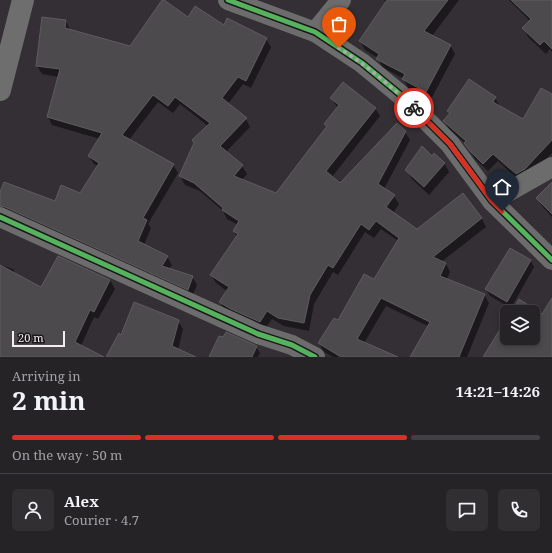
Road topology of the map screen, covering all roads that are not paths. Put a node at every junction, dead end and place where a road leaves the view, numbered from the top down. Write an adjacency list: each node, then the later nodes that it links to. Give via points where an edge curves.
1 (22, 0): 5 (main road)
2 (228, 0): 4 (street)
3 (340, 0): 4 (street)
4 (315, 32): 7 (street, via 362,63 402,96 450,144)
5 (0, 90)
6 (552, 167): 7 (street)
7 (492, 201): 9 (street)
8 (0, 217): 10 (street, via 258,334 292,345)
9 (552, 260)
10 (315, 357)

